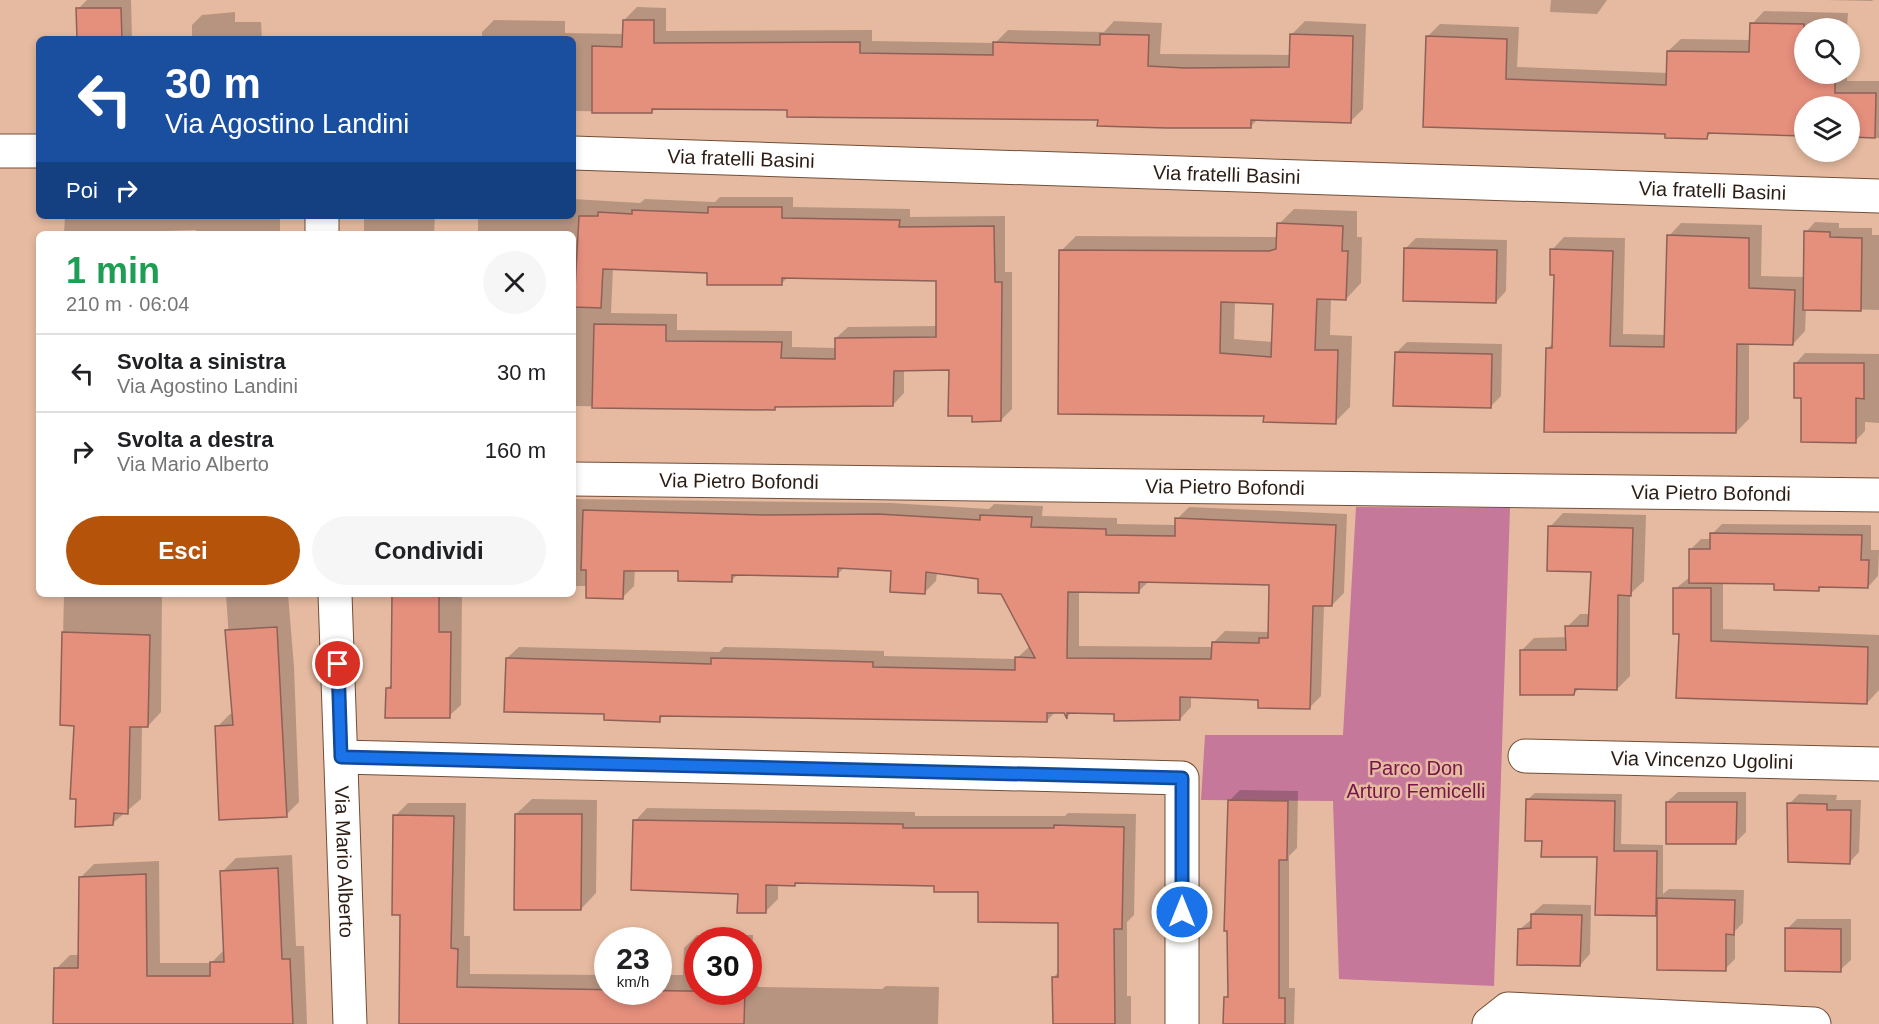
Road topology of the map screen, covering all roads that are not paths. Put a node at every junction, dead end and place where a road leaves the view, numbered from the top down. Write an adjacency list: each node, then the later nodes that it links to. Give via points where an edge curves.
1 (0, 151): 2 (street)
2 (36, 151)
3 (576, 153): 4 (street, Via fratelli Basini)
4 (1879, 196)
5 (576, 479): 6 (street, Via Pietro Bofondi)
6 (1879, 495)
7 (335, 597): 9 (street, Via Mario Alberto)
8 (1525, 756): 10 (street, Via Vincenzo Ugolini)
9 (341, 757): 12 (street, Via Mario Alberto); 13 (street, via 1182,778)
10 (1879, 764)
11 (1499, 1017): 14 (street)
12 (350, 1024)
13 (1182, 1024)
14 (1814, 1024)

